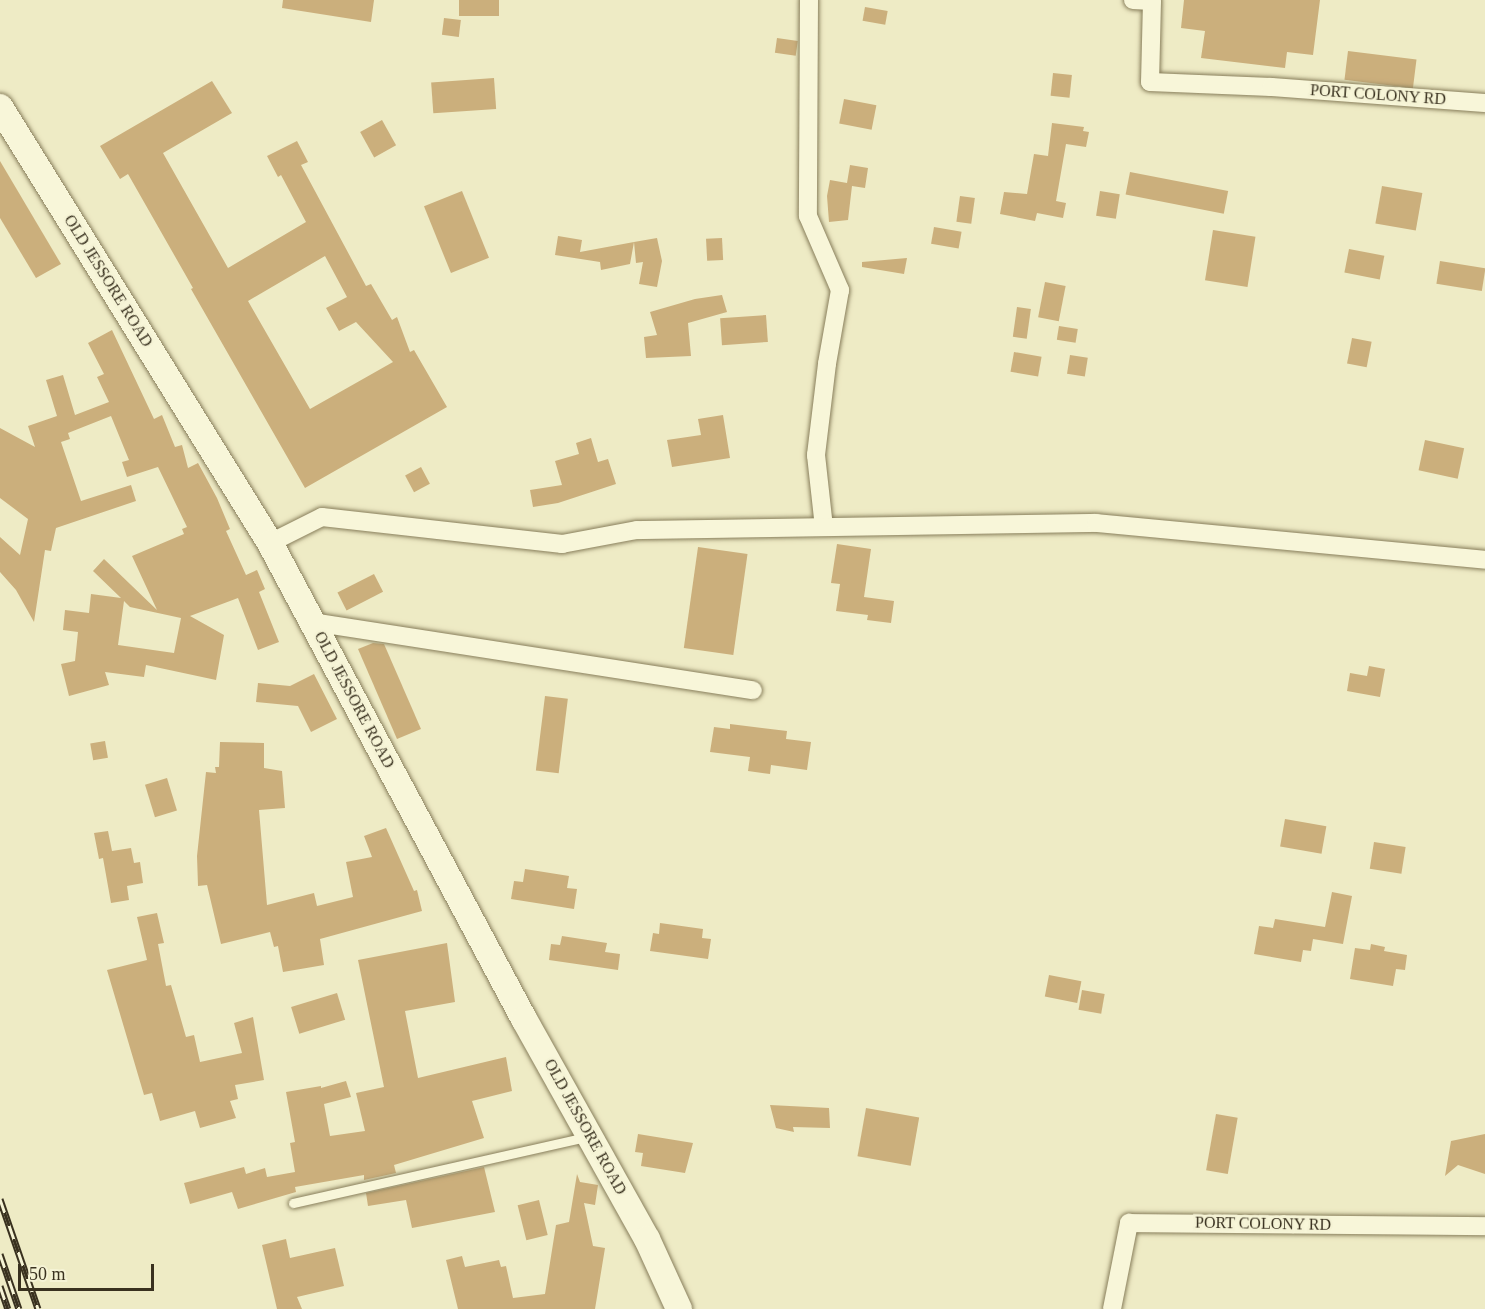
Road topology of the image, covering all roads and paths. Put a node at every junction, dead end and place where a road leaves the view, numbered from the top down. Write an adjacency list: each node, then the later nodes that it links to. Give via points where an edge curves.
1 (809, 0): 5 (street, via 808,216 840,290 816,455)
2 (1133, 0): 3 (street, PORT COLONY RD, via 1152,1 1150,82)
3 (1485, 103)
4 (0, 107): 6 (main road, OLD JESSORE ROAD)
5 (824, 527): 6 (street, via 637,530 562,544 322,517); 7 (street, via 1096,523)
6 (270, 543): 8 (main road, OLD JESSORE ROAD)
7 (1485, 560)
8 (312, 622): 9 (street); 10 (main road, OLD JESSORE ROAD)
9 (753, 690)
10 (590, 1136): 11 (lane); 13 (main road, OLD JESSORE ROAD, via 647,1239)
11 (293, 1203)
12 (1485, 1226): 14 (street, PORT COLONY RD, via 1129,1223)
13 (679, 1309)
14 (1112, 1309)

